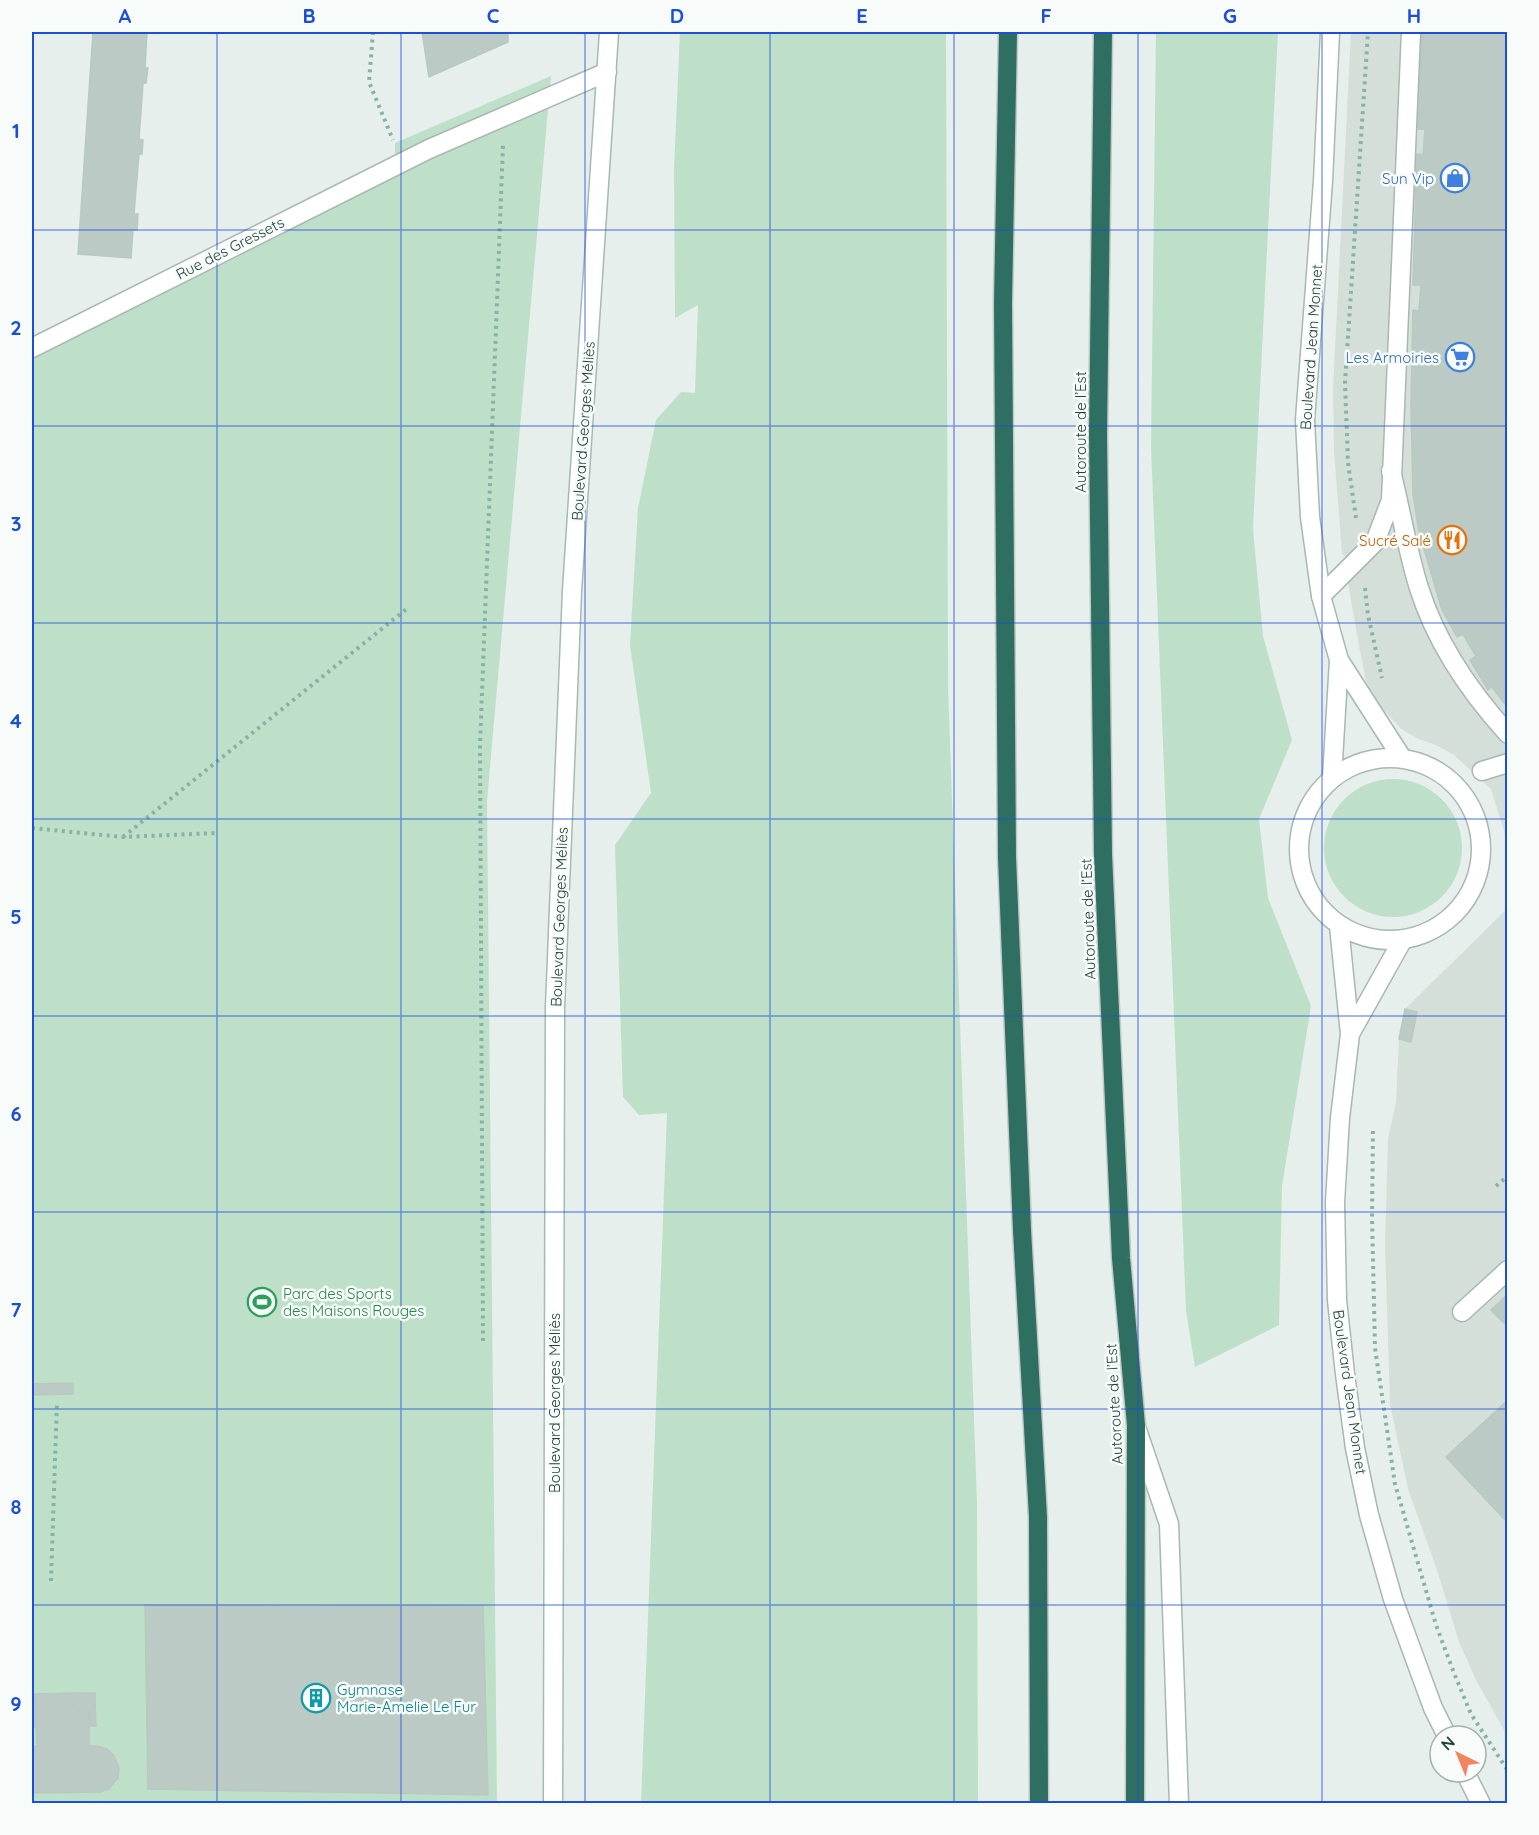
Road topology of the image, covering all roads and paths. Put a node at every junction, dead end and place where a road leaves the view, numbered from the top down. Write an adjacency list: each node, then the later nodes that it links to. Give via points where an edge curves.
1 (373, 32): 10 (path, via 369,82 395,143)
2 (609, 32): 8 (street, Boulevard Georges Méliès)
3 (1008, 32): 42 (highway, via 1003,303 1007,857 1038,1517)
4 (1103, 32): 36 (highway, Autoroute de l’Est, via 1098,435 1103,854 1121,1258)
5 (1330, 32): 14 (street, Boulevard Jean Monnet, via 1305,420 1310,517)
6 (1368, 32): 13 (path, via 1345,383 1348,463)
7 (1411, 32): 12 (street)
8 (607, 72): 9 (street, Rue des Gressets); 41 (street, Boulevard Georges Méliès, via 572,591 555,1007)
9 (504, 116): 10 (street, Rue des Gressets); 34 (path, via 480,745)
10 (429, 149): 11 (street, Rue des Gressets)
11 (32, 348)
12 (1392, 471): 13 (street, via 1391,500 1375,542); 18 (street, via 1419,589 1437,634 1489,713)
13 (1361, 556): 14 (street); 17 (path, via 1368,615)
14 (1321, 596): 16 (street, Boulevard Jean Monnet)
15 (409, 607): 25 (path)
16 (1339, 660): 19 (street, Boulevard Jean Monnet); 22 (street, Boulevard Jean Monnet)
17 (1386, 688)
18 (1508, 734)
19 (1402, 758): 22 (street, via 1377,758 1353,765); 27 (street, via 1432,768 1457,787 1474,813 1481,837 1481,862 1472,890 1455,915 1431,932)
20 (1508, 763): 21 (street)
21 (1482, 771)
22 (1332, 778): 26 (street, via 1313,799 1301,825 1298,854 1303,882 1318,907)
23 (32, 828): 25 (path)
24 (216, 833): 25 (path)
25 (123, 837)
26 (1339, 926): 27 (street, via 1358,936); 28 (street, Boulevard Jean Monnet)
27 (1402, 941): 28 (street, Boulevard Jean Monnet)
28 (1350, 1034): 38 (street, Boulevard Jean Monnet, via 1335,1202 1337,1300 1345,1374 1369,1515 1393,1599)
29 (1373, 1131): 39 (path, via 1375,1348 1395,1484 1454,1673 1471,1714)
30 (1508, 1176): 31 (path)
31 (1496, 1186)
32 (1508, 1270): 33 (street)
33 (1462, 1312)
34 (483, 1341)
35 (57, 1401): 37 (path)
36 (1136, 1425): 43 (highway, Autoroute de l’Est); 44 (street, via 1169,1524)
37 (51, 1581)
38 (1441, 1724)
39 (1508, 1771)
40 (1471, 1784): 45 (street)
41 (553, 1803)
42 (1039, 1803)
43 (1135, 1803)
44 (1179, 1803)
45 (1481, 1803)

